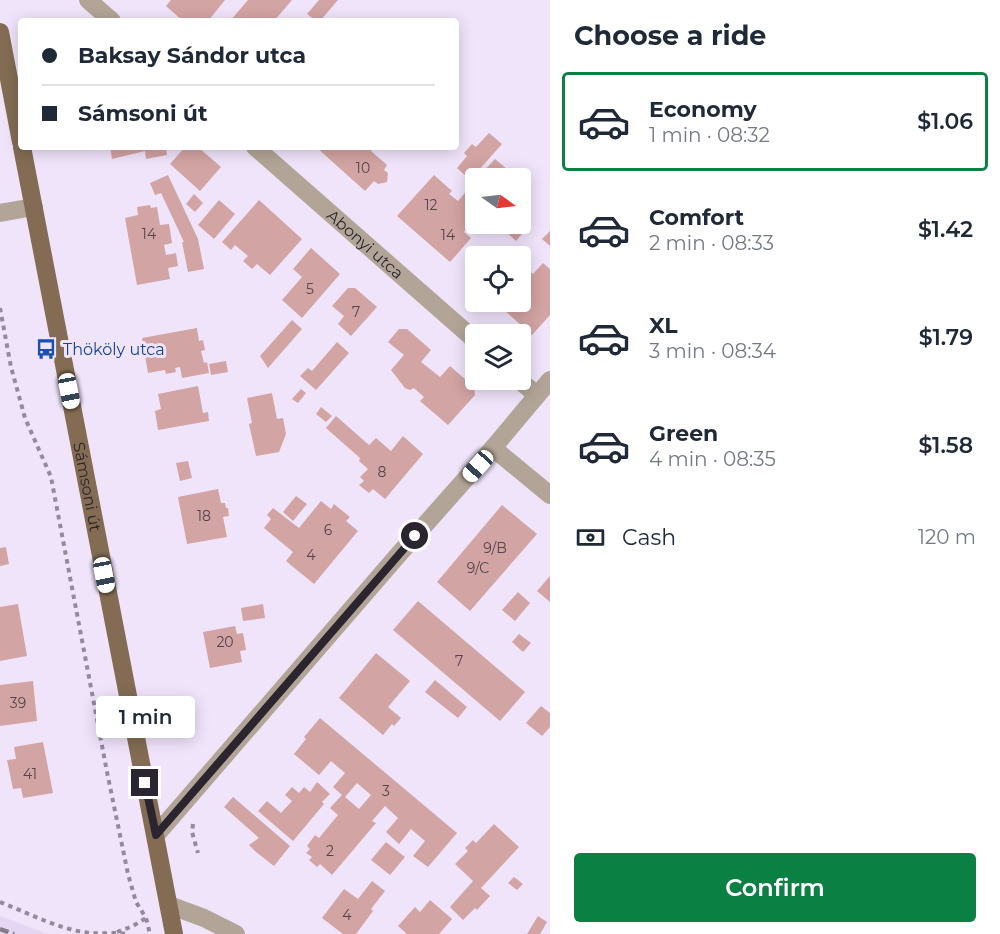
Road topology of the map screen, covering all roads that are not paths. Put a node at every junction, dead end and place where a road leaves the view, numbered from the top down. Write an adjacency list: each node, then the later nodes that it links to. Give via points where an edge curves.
1 (88, 0): 2 (street)
2 (109, 18)
3 (0, 32): 4 (main road)
4 (18, 125)
5 (23, 150): 7 (main road, Sámsoni út)
6 (258, 150): 9 (street, Abonyi utca)
7 (34, 207): 8 (street); 15 (main road, Sámsoni út)
8 (0, 213)
9 (465, 331)
10 (550, 380): 12 (street)
11 (531, 390): 12 (street)
12 (537, 395): 13 (street)
13 (493, 448): 14 (street); 15 (street)
14 (550, 495)
15 (156, 835): 16 (main road, Sámsoni út)
16 (168, 905): 17 (main road, Sámsoni út); 18 (street)
17 (174, 934)
18 (236, 934)

